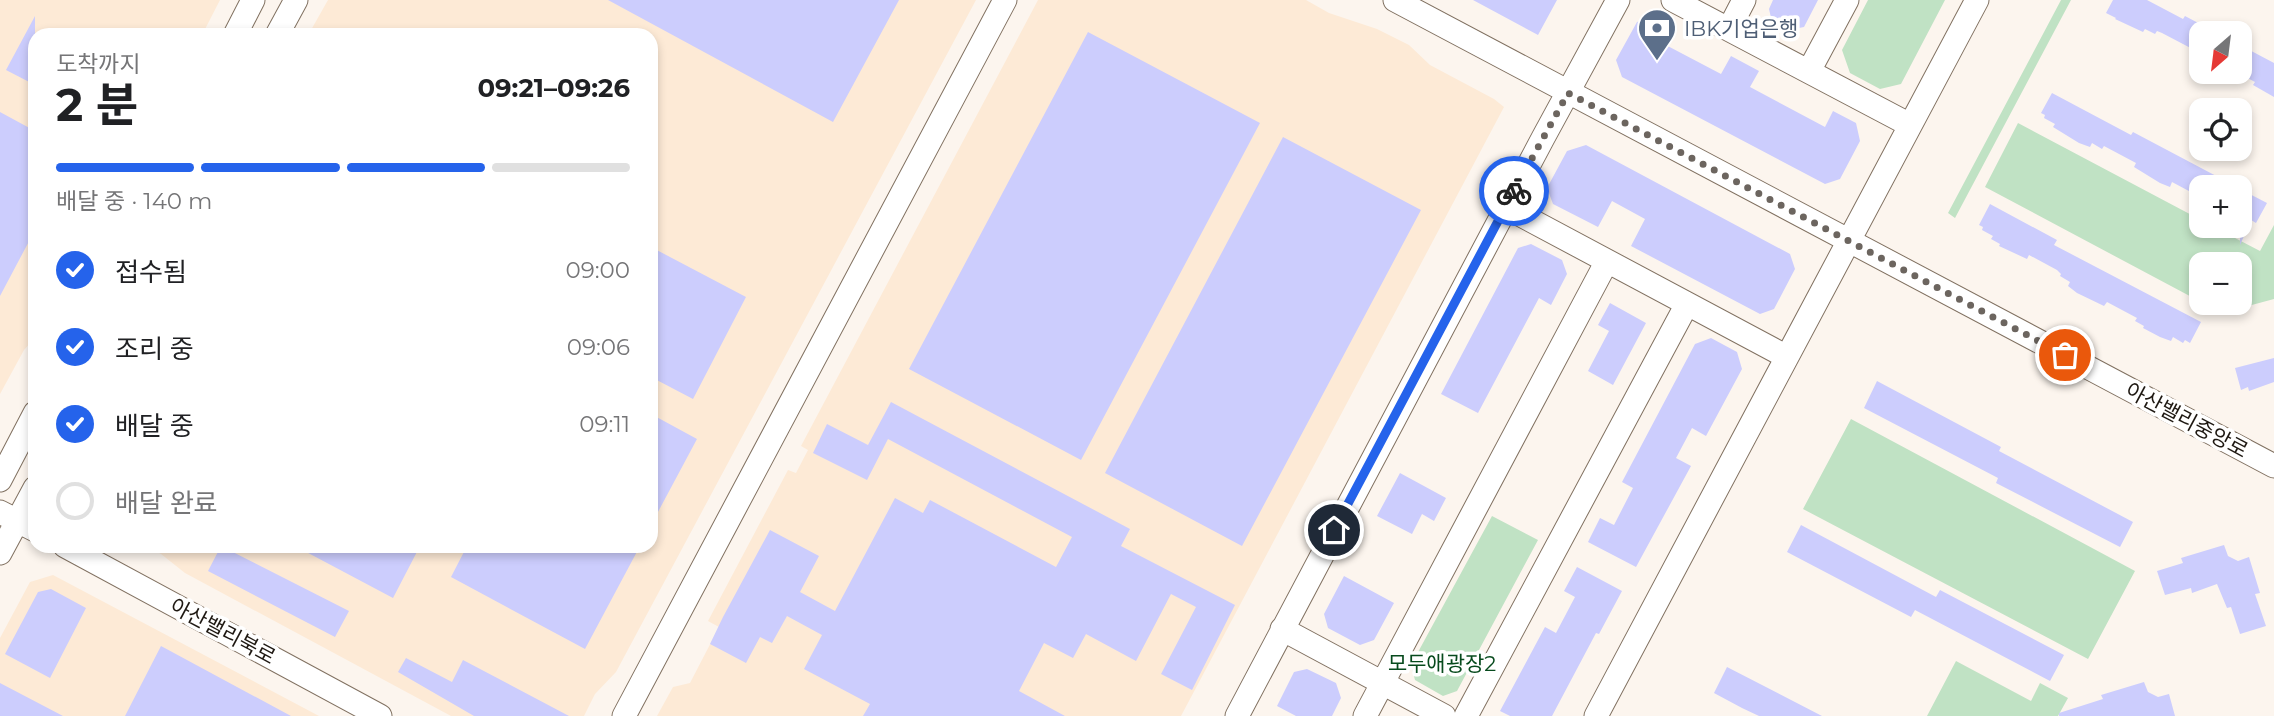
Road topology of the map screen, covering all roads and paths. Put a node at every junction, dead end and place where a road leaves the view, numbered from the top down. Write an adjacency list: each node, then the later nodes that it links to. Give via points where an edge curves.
1 (253, 0): 10 (street)
2 (296, 0): 11 (street)
3 (1005, 0): 31 (street)
4 (1395, 0): 14 (street, 아산밸리중앙로)
5 (1618, 0): 14 (street)
6 (1673, 0): 12 (street)
7 (1744, 0): 12 (street)
8 (1847, 0): 13 (street)
9 (1977, 0): 15 (street)
10 (239, 28)
11 (281, 28)
12 (1729, 29): 13 (street)
13 (1809, 71): 15 (street)
14 (1568, 93): 16 (street); 17 (street, 아산밸리중앙로)
15 (1910, 125): 17 (street)
16 (1506, 206): 18 (street); 28 (street)
17 (1849, 240): 20 (street); 22 (street, 아산밸리중앙로)
18 (1607, 261): 19 (street); 29 (street)
19 (1687, 304): 20 (street); 35 (street)
20 (1787, 357): 36 (street)
21 (28, 426): 23 (street)
22 (2274, 466)
23 (0, 480)
24 (28, 501): 25 (street)
25 (17, 521): 26 (street)
26 (0, 553)
27 (78, 553): 30 (street, 아산밸리북로)
28 (1282, 629): 29 (street); 32 (street)
29 (1382, 682): 33 (street); 34 (street)
30 (380, 716)
31 (624, 716)
32 (1237, 716)
33 (1365, 716)
34 (1444, 716)
35 (1466, 716)
36 (1595, 716)

